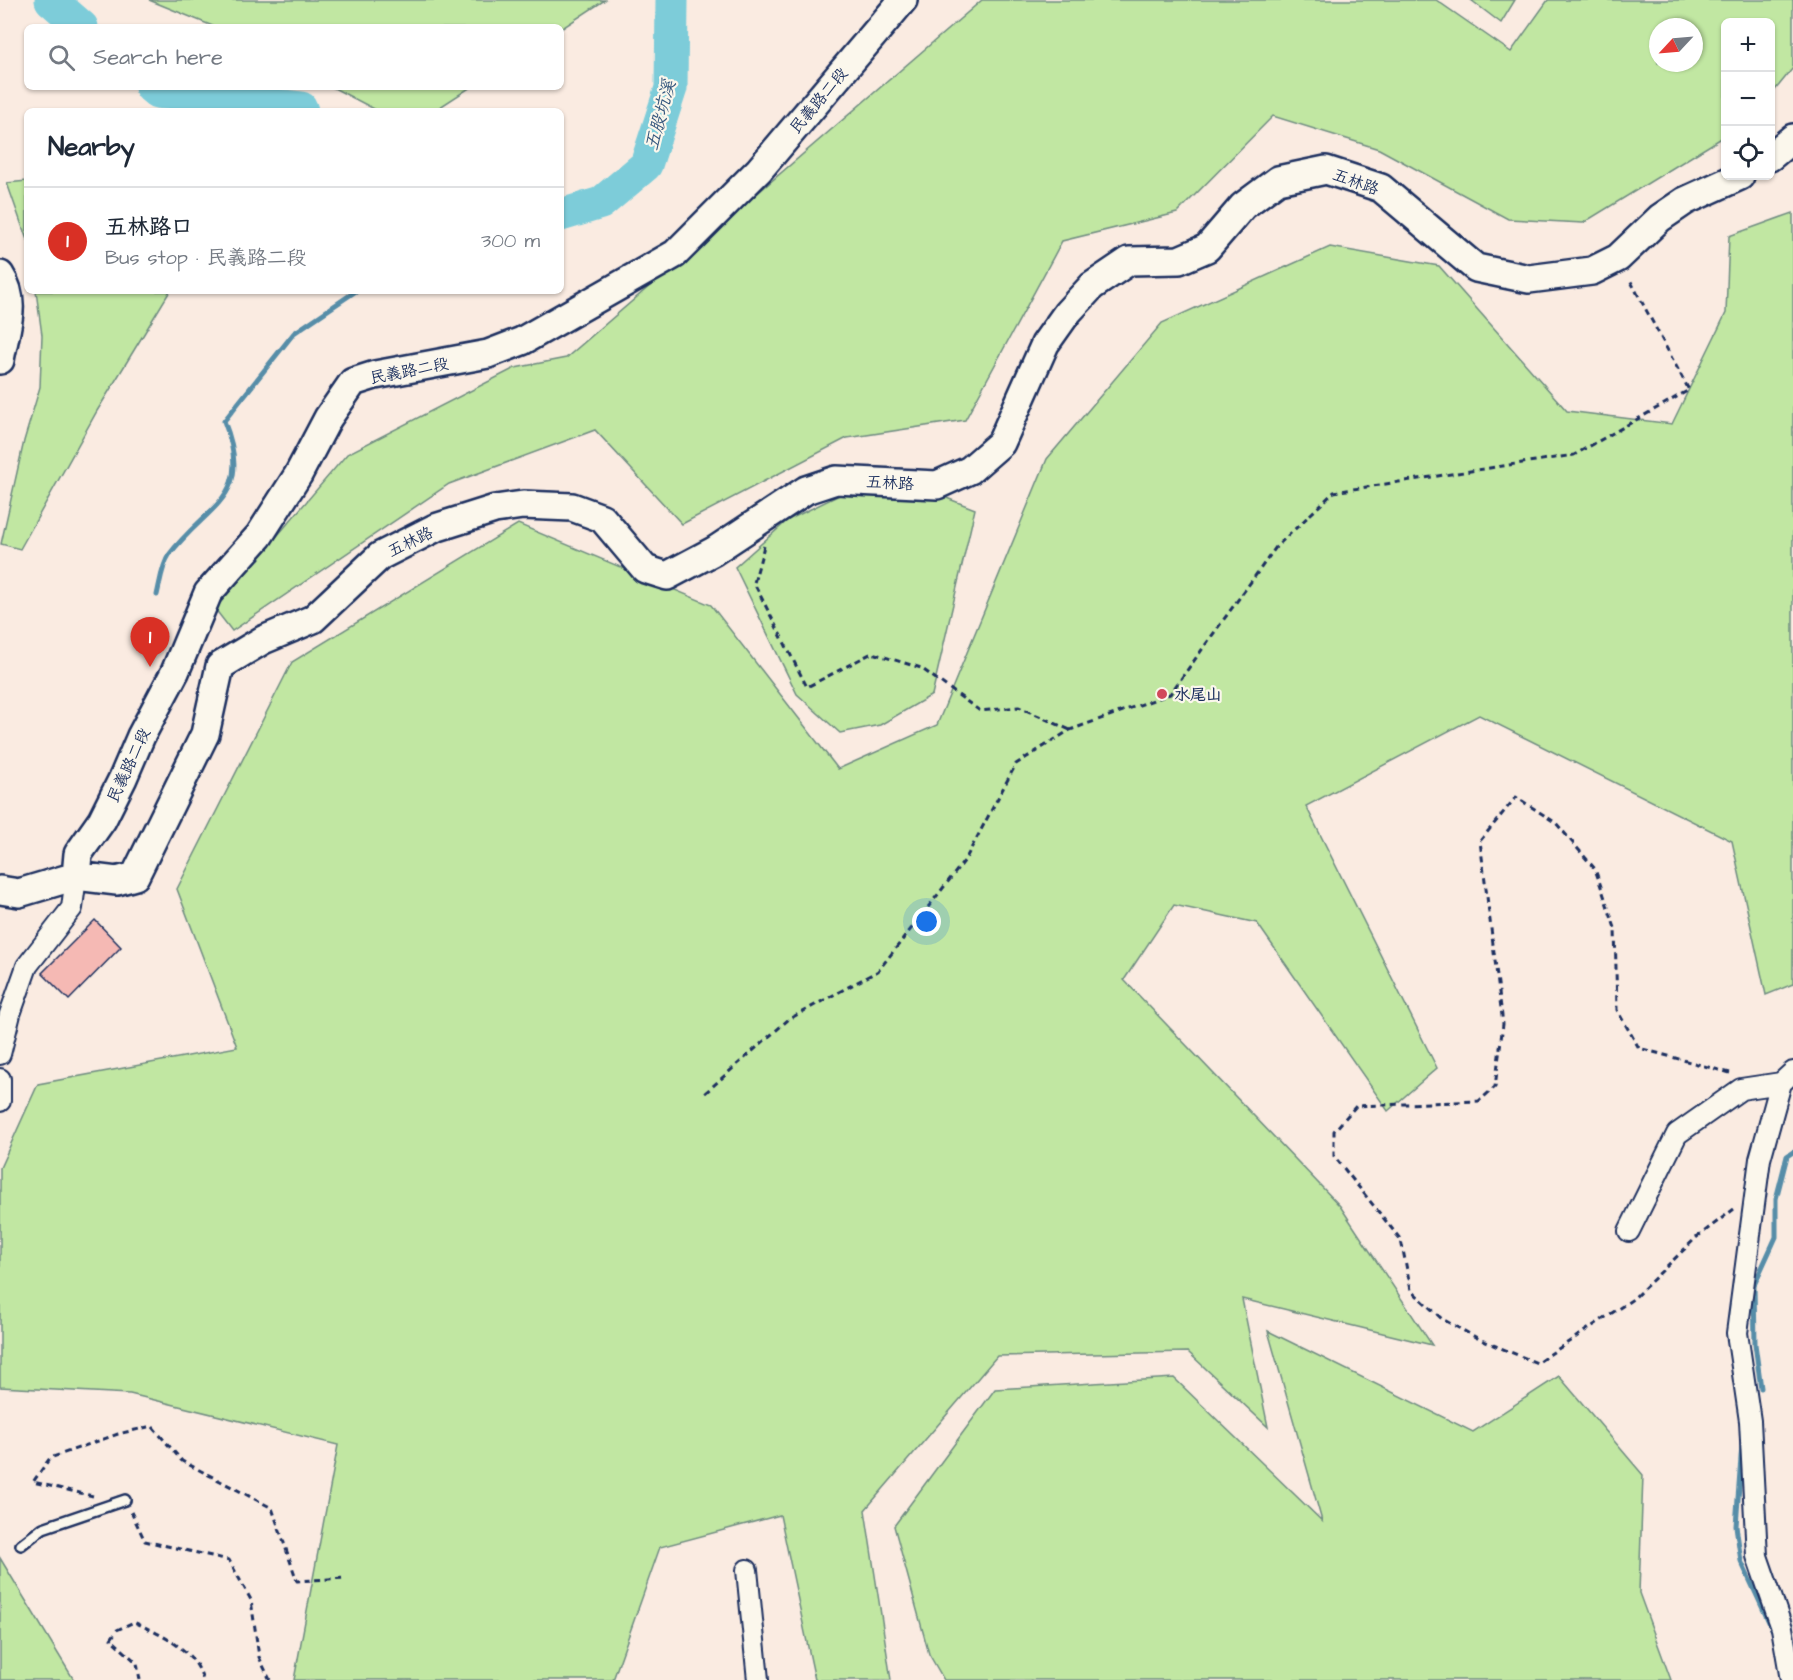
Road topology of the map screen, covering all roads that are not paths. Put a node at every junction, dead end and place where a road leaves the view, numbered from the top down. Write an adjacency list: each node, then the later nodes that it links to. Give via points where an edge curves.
1 (903, 0): 7 (main road, 民義路二段, via 759,170 675,254 522,341 488,354 352,382 260,536 208,593 175,672 102,820 78,854)
2 (1793, 138): 3 (main road)
3 (1775, 152)
4 (1732, 180): 7 (main road, 五林路, via 1677,206 1618,258 1592,271 1529,279 1476,268 1381,188 1326,170 1278,180 1243,206 1207,248 1179,260 1129,261 1092,286 1045,344 1001,443 970,470 937,484 836,480 806,490 714,551 667,576 645,569 602,518 572,507 523,505 495,509 435,528 380,556 313,620 263,640 220,666 205,734 135,876 117,881)
5 (0, 275): 6 (main road, via 7,285 11,313)
6 (0, 360)
7 (76, 876): 8 (main road, via 19,893); 9 (street, via 72,908 27,966)
8 (0, 890)
9 (0, 1054)
10 (1787, 1078): 13 (street, via 1741,1089 1677,1134); 17 (street, via 1760,1159 1737,1333 1750,1421 1757,1556 1782,1628)
11 (0, 1079): 12 (street)
12 (0, 1101)
13 (1629, 1231)
14 (126, 1500): 15 (lane, via 43,1528)
15 (21, 1545)
16 (747, 1570): 18 (street)
17 (1791, 1677)
18 (758, 1680)

